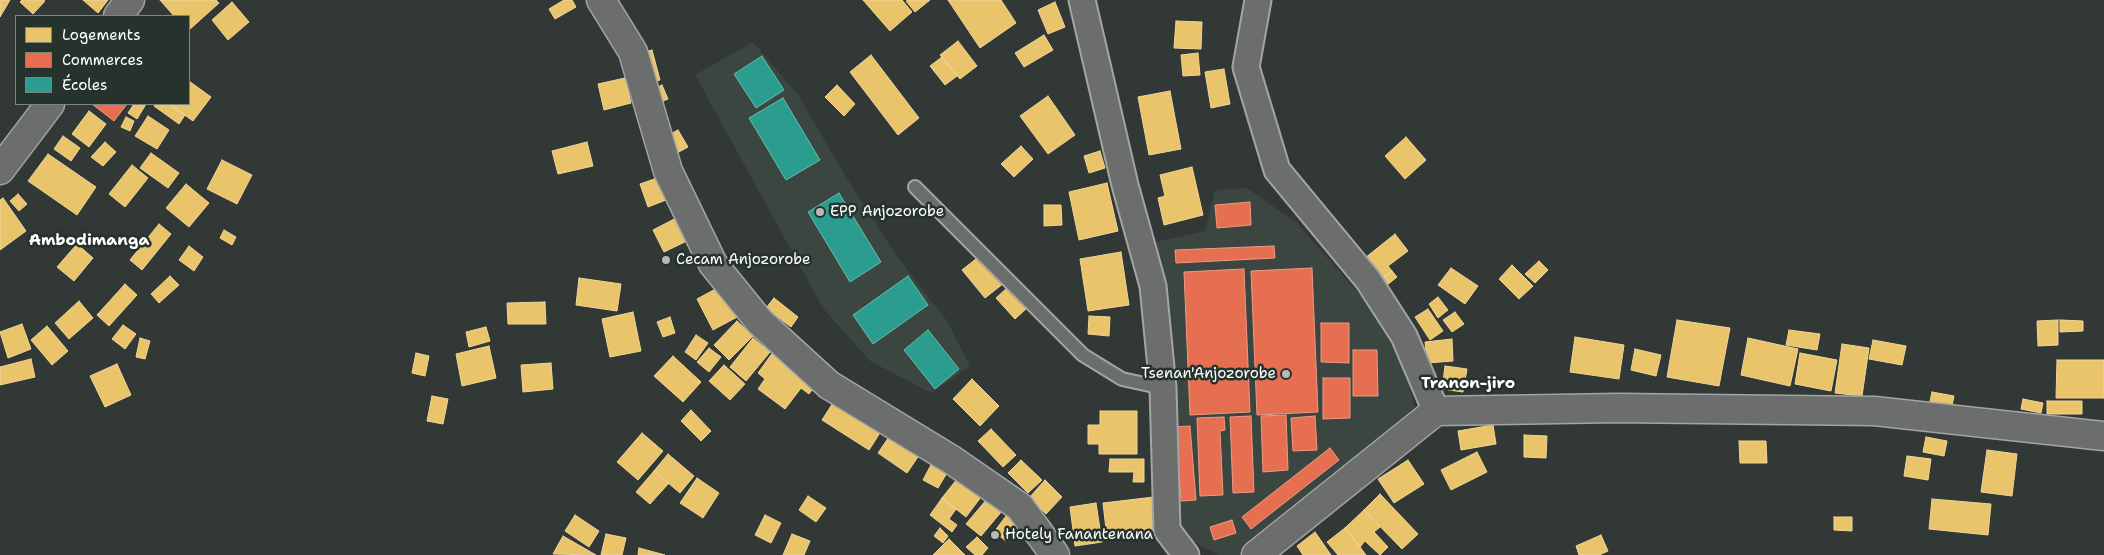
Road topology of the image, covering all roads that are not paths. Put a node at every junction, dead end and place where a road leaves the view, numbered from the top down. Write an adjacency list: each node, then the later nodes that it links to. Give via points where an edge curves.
1 (130, 0): 5 (street)
2 (601, 0): 12 (street, via 632,52 668,171 713,264 754,314 829,385 952,460 1020,507)
3 (1082, 0): 9 (street, via 1153,286)
4 (1258, 0): 10 (street, via 1246,67 1277,170 1373,288 1404,336)
5 (119, 15)
6 (49, 105): 7 (street)
7 (0, 170)
8 (915, 187): 9 (lane, via 1083,355 1122,379)
9 (1163, 388): 13 (street, via 1167,530)
10 (1436, 411): 11 (street, via 1618,408 1874,411); 14 (street)
11 (2104, 436)
12 (1055, 555)
13 (1186, 555)
14 (1256, 555)

